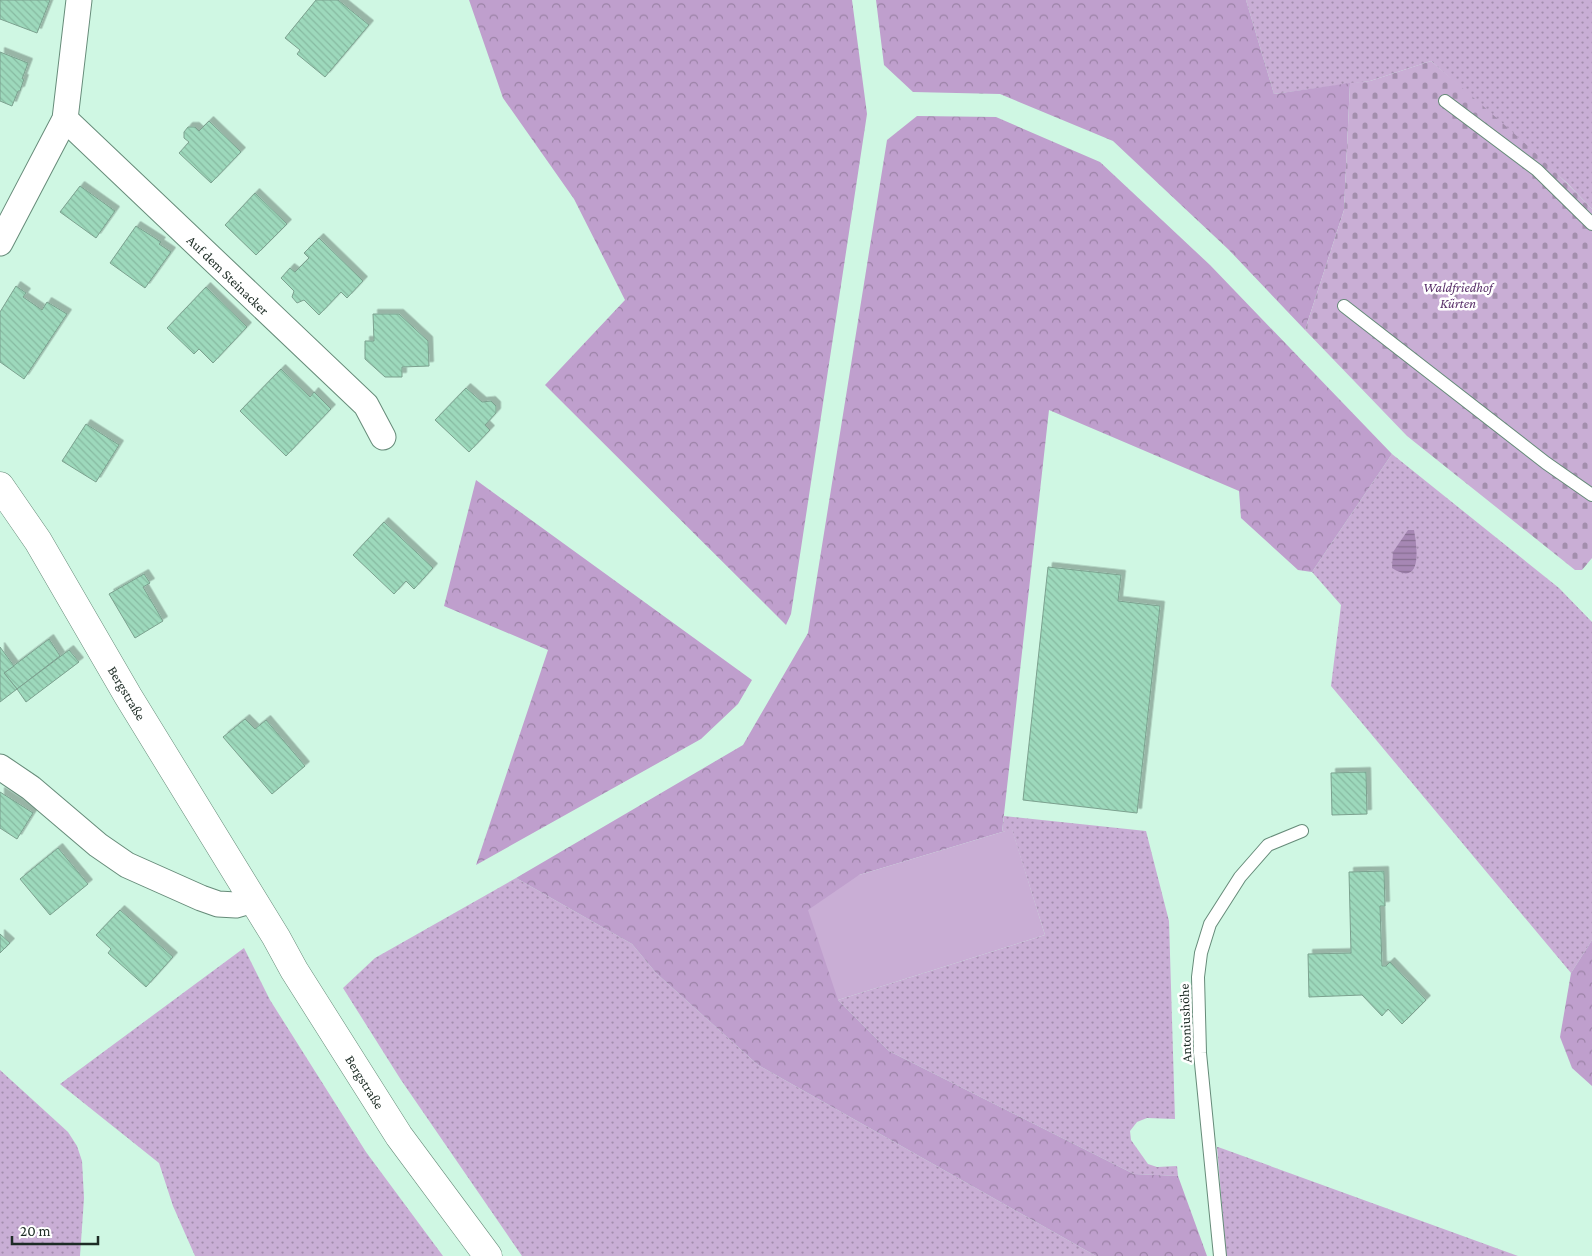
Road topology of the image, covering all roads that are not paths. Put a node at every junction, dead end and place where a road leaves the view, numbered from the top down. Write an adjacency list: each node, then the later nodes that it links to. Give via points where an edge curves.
1 (79, 0): 3 (street)
2 (1445, 101): 4 (lane, via 1537,170)
3 (65, 119): 5 (street); 7 (street, Auf dem Steinacker, via 366,405)
4 (1592, 224)
5 (0, 243)
6 (1344, 306): 9 (lane)
7 (383, 438)
8 (0, 486): 12 (main road, Bergstraße, via 38,541)
9 (1592, 495)
10 (0, 767): 12 (street, via 127,865 218,904 236,905)
11 (1302, 831): 14 (lane, Antoniushöhe, via 1268,845 1240,877 1210,924 1202,953 1198,977 1200,1054)
12 (253, 900): 13 (main road, Bergstraße, via 399,1136)
13 (488, 1256)
14 (1220, 1256)

